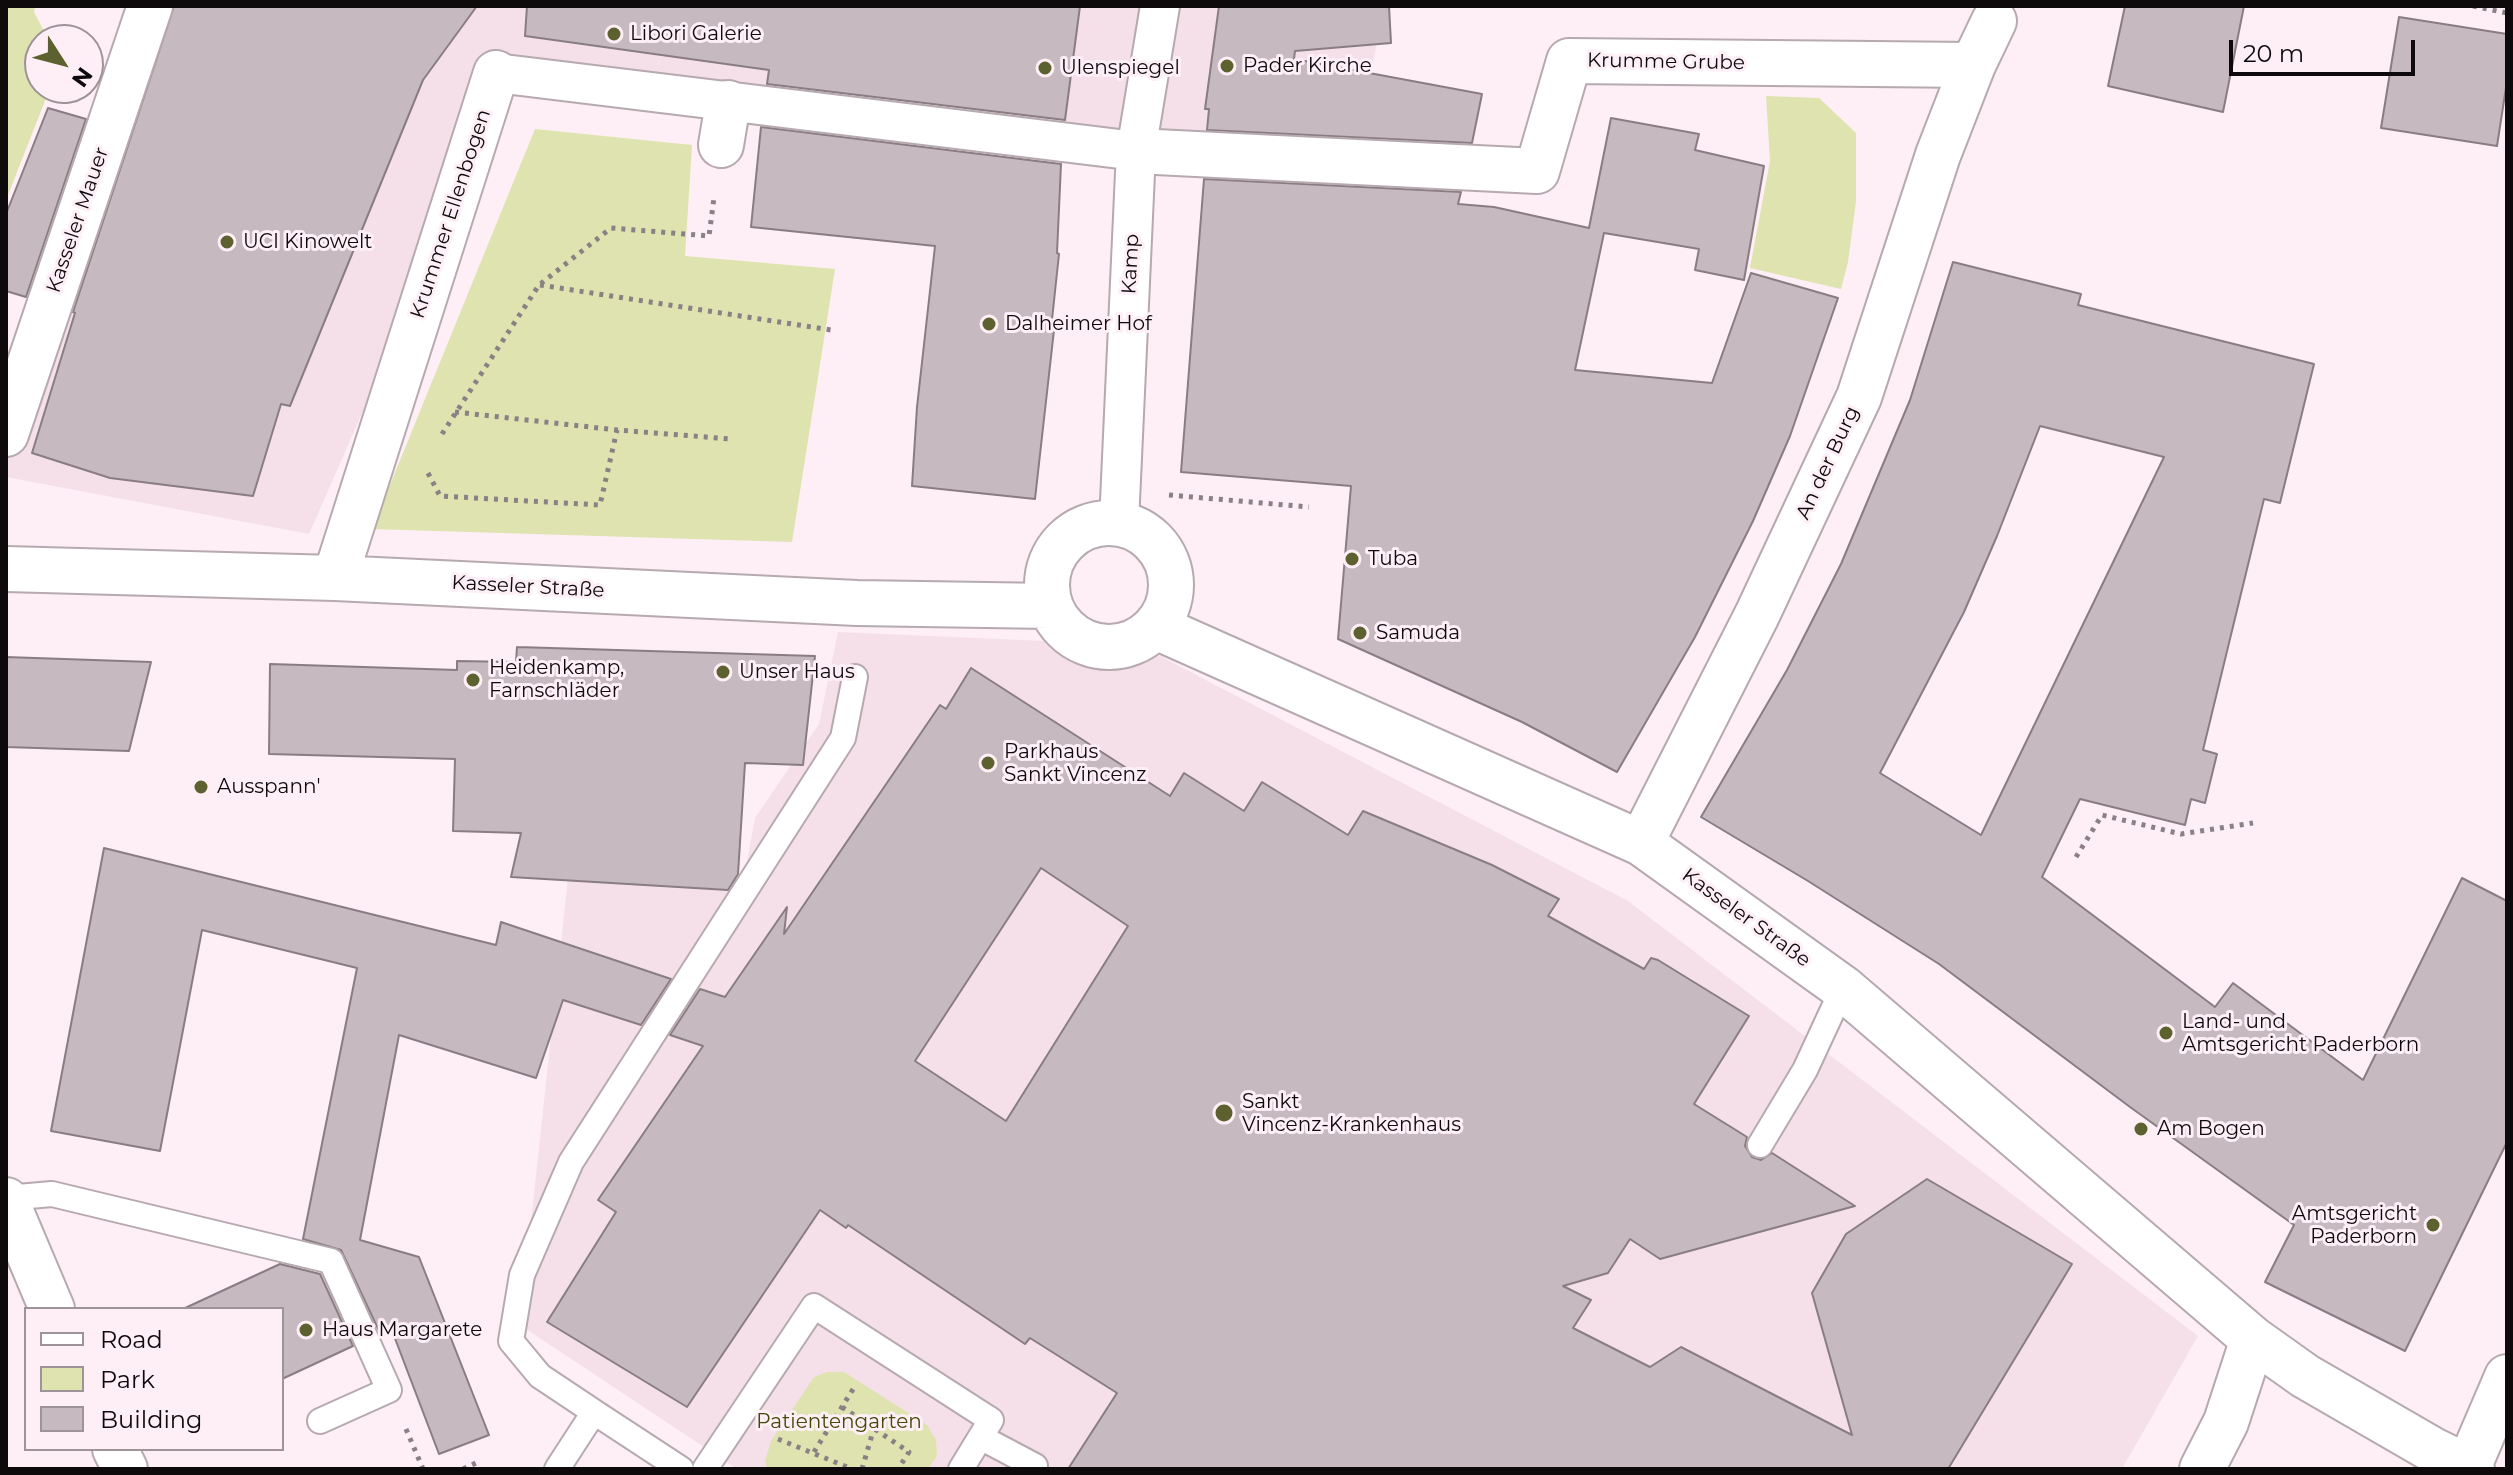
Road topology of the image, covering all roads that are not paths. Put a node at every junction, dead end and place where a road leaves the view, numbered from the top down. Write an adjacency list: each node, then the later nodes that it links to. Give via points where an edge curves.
1 (150, 6): 9 (street, Kasseler Mauer)
2 (1160, 6): 8 (street, Kamp)
3 (2000, 11): 4 (street)
4 (1973, 65): 8 (street, Krumme Grube, via 1569,61 1537,171); 16 (street, An der Burg, via 1859,397 1757,615)
5 (496, 73): 6 (street, Krummer Ellenbogen); 12 (street, Krummer Ellenbogen)
6 (728, 103): 7 (street); 8 (street, Krummer Ellenbogen)
7 (721, 145)
8 (1136, 151): 10 (street, Kamp)
9 (6, 434)
10 (1120, 507): 13 (street, via 1061,545 1046,585); 14 (street, via 1137,530 1153,540 1171,573 1172,593)
11 (6, 569): 12 (street, Kasseler Straße)
12 (335, 578): 13 (street, Kasseler Straße, via 857,603)
13 (1050, 606): 14 (street, via 1067,632 1093,646 1125,646)
14 (1156, 627): 16 (street, Kasseler Straße)
15 (855, 677): 23 (lane, via 843,738 571,1162 522,1275 511,1341 540,1376)
16 (1641, 843): 17 (street, Kasseler Straße)
17 (1843, 988): 18 (lane, via 1805,1070); 21 (street, Kasseler Straße)
18 (1760, 1145)
19 (6, 1199): 20 (street); 24 (lane, via 52,1194 331,1261 389,1390)
20 (51, 1307)
21 (2253, 1339): 28 (street, Kasseler Straße, via 2305,1376); 34 (street, via 2226,1422)
22 (2507, 1377): 28 (street)
23 (594, 1412): 30 (lane); 31 (lane)
24 (320, 1421)
25 (982, 1438): 27 (lane); 32 (lane, via 991,1420 814,1306); 33 (lane)
26 (116, 1451): 29 (street)
27 (1035, 1466)
28 (2470, 1468)
29 (125, 1469)
30 (557, 1469)
31 (681, 1469)
32 (705, 1469)
33 (961, 1469)
34 (2202, 1469)

